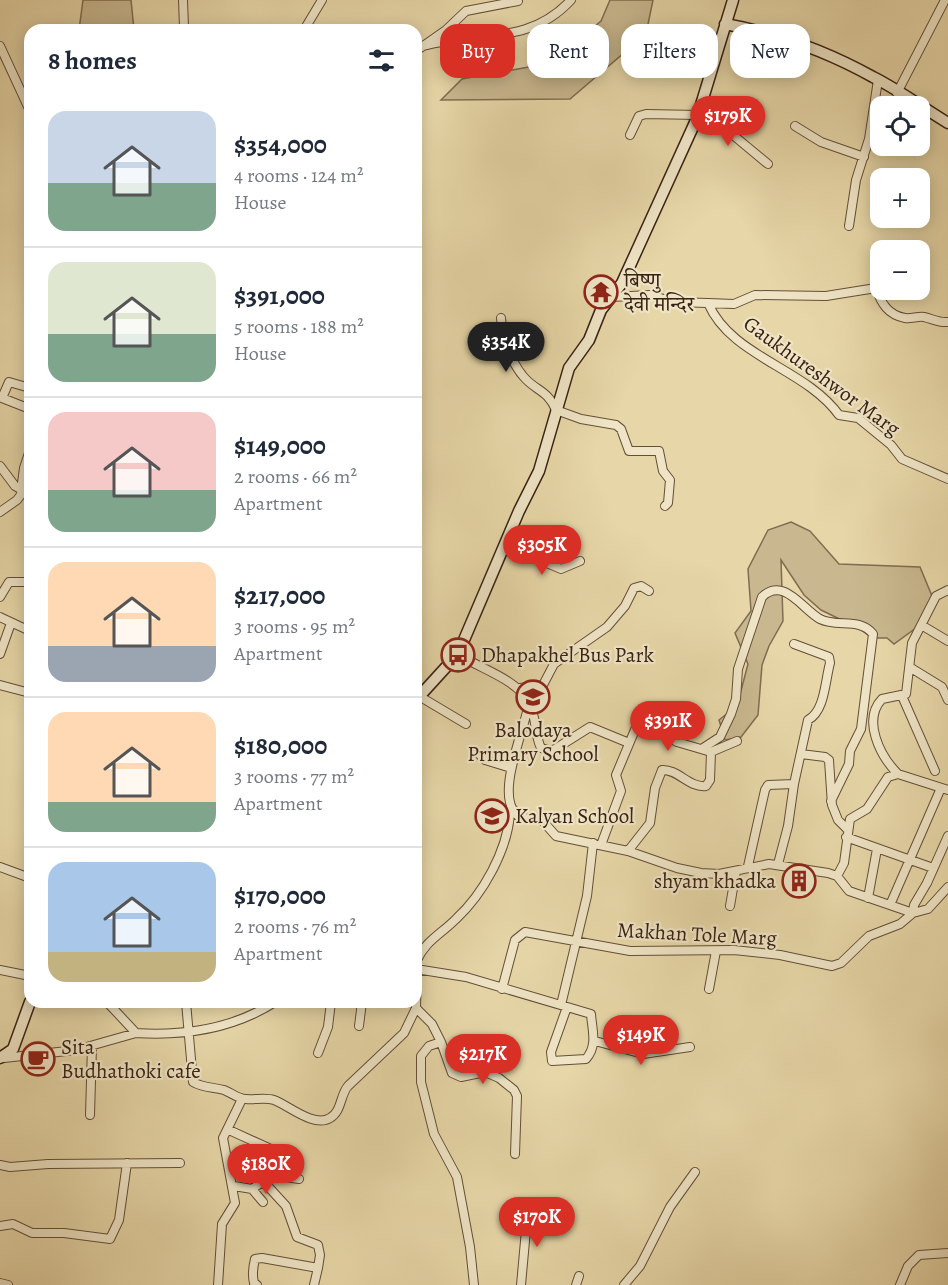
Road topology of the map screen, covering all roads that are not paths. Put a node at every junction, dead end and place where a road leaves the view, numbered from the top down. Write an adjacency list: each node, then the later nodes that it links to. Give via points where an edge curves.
1 (183, 0): 7 (street)
2 (322, 0): 8 (street)
3 (571, 0): 10 (street, via 556,16 521,31 448,39)
4 (733, 0): 9 (main road)
5 (945, 0): 13 (street)
6 (518, 1): 10 (street, via 466,11)
7 (184, 24)
8 (308, 24)
9 (725, 24): 12 (main road, via 777,35); 15 (main road)
10 (423, 46)
11 (0, 47): 14 (street)
12 (878, 80): 13 (main road); 19 (street)
13 (897, 93): 16 (main road)
14 (24, 98)
15 (698, 117): 18 (street, via 646,114 639,116); 20 (street, via 732,135); 22 (main road, via 622,283)
16 (948, 123)
17 (795, 126): 19 (street, via 821,142)
18 (630, 135)
19 (864, 157): 21 (street)
20 (768, 164)
21 (849, 226)
22 (611, 297): 23 (street, via 650,296 674,302); 28 (main road, via 569,368)
23 (708, 303): 25 (street, via 735,304 755,295 826,296 876,288 882,305 896,314); 30 (street, Gaukhureshwor Marg, via 715,320 755,353 828,400 838,415 858,418 902,459)
24 (501, 318): 28 (street, via 501,334 523,376 551,398)
25 (948, 322)
26 (24, 386): 27 (street, via 9,382 2,398)
27 (24, 407)
28 (556, 410): 33 (street, via 616,425 629,451 659,451 663,471 670,480); 35 (main road, via 539,471)
29 (0, 466): 31 (street)
30 (948, 479)
31 (24, 491)
32 (24, 493): 34 (street)
33 (665, 506)
34 (0, 512)
35 (504, 545): 36 (street, via 553,567 567,568); 48 (main road)
36 (580, 561)
37 (24, 582): 40 (street, via 9,582)
38 (948, 590): 43 (street, via 936,596)
39 (649, 591): 51 (street, via 641,586 634,588 607,627 554,664 543,685)
40 (0, 597)
41 (0, 617): 42 (street)
42 (11, 623): 44 (street); 47 (street)
43 (923, 626): 45 (street); 49 (street, via 912,644)
44 (24, 628)
45 (948, 641)
46 (794, 644): 63 (street, via 828,657 830,663 820,707 816,716 808,720)
47 (0, 654)
48 (458, 654): 51 (street); 53 (main road)
49 (911, 668): 54 (street, via 906,694); 55 (street, via 942,687)
50 (0, 685): 52 (street)
51 (520, 688): 57 (street)
52 (24, 691)
53 (422, 693)
54 (902, 696): 66 (street); 67 (street, via 882,699 872,714 873,729)
55 (948, 700)
56 (422, 701): 58 (street)
57 (528, 702): 60 (street, via 541,748 552,751 591,727); 65 (street)
58 (466, 723)
59 (737, 741): 62 (street)
60 (629, 743): 61 (street, via 634,728 641,725 686,745); 74 (street, via 616,775 621,791)
61 (703, 748): 62 (street); 70 (street, via 720,737 731,714 738,669 762,597 772,591 789,593 820,619 856,624 873,634 861,729)
62 (711, 752): 76 (street, via 710,780 706,786 662,770 650,823)
63 (801, 754): 68 (street); 70 (street, via 829,760)
64 (480, 755): 65 (street)
65 (512, 768): 71 (street, via 510,799)
66 (935, 771)
67 (898, 774): 69 (street); 72 (street, via 888,777 867,809 850,819)
68 (794, 784): 78 (street); 79 (street, via 768,784)
69 (945, 789): 77 (street)
70 (831, 801): 72 (street)
71 (514, 810): 74 (street, via 522,818 540,818 556,837); 92 (street, via 507,837 477,895 454,922 427,943)
72 (847, 833): 75 (street); 84 (street, via 844,863)
73 (948, 836): 81 (street)
74 (597, 844): 76 (street); 90 (street)
75 (877, 849): 77 (street); 86 (street)
76 (628, 851): 82 (street, via 701,873)
77 (910, 859): 81 (street); 87 (street)
78 (778, 864): 79 (street); 84 (street)
79 (748, 866): 82 (street)
80 (0, 867): 83 (street)
81 (933, 868): 89 (street)
82 (736, 871): 88 (street)
83 (24, 876)
84 (837, 876): 86 (street, via 849,891)
85 (948, 887): 89 (street, Makhan Tole Marg, via 928,909)
86 (868, 898): 87 (street)
87 (890, 905): 89 (street)
88 (730, 906)
89 (913, 914): 91 (street, Makhan Tole Marg, via 900,924 869,936 841,963 832,966 780,955)
90 (576, 940): 91 (street, Makhan Tole Marg, via 630,951); 96 (street, Makhan Tole Marg, via 521,933 512,948); 98 (street)
91 (716, 951): 97 (street)
92 (422, 954)
93 (422, 968): 96 (street)
94 (0, 970): 95 (street)
95 (24, 975)
96 (502, 989): 98 (street)
97 (709, 990)
98 (564, 1006): 109 (street, via 591,1014); 109 (street, via 549,1058 586,1059)
99 (28, 1008): 114 (main road, via 13,1049)
100 (113, 1008): 107 (street)
101 (187, 1008): 108 (street)
102 (263, 1008): 108 (street, via 235,1022)
103 (331, 1008): 113 (street)
104 (361, 1008): 106 (street)
105 (416, 1008): 110 (street, via 432,1024); 115 (street, via 404,1033 344,1091 337,1112 329,1119 309,1117 272,1099)
106 (359, 1026)
107 (136, 1033): 108 (street); 111 (street)
108 (189, 1034): 115 (street, via 193,1082)
109 (595, 1041): 112 (street, via 643,1054)
110 (441, 1042): 119 (street, via 452,1073 461,1077 485,1072 514,1090); 139 (street, via 429,1046 421,1056 421,1082 434,1134 457,1177)
111 (92, 1046): 114 (street); 116 (street)
112 (690, 1047)
113 (318, 1053)
114 (0, 1059)
115 (242, 1099): 117 (street)
116 (90, 1115)
117 (229, 1130): 118 (street); 126 (street, via 223,1144)
118 (273, 1150)
119 (515, 1154)
120 (127, 1163): 121 (street); 122 (street); 130 (street, via 119,1220 110,1239 32,1233 14,1224)
121 (180, 1163)
122 (0, 1165)
123 (695, 1172): 142 (street)
124 (299, 1179): 125 (street, via 279,1175)
125 (263, 1180): 127 (street); 132 (street, via 286,1206 297,1237 318,1245)
126 (234, 1186): 127 (street); 136 (street, via 235,1203 222,1224)
127 (252, 1189): 128 (street)
128 (263, 1202)
129 (528, 1208): 140 (street)
130 (0, 1226)
131 (948, 1253): 143 (street, via 919,1255)
132 (318, 1268): 137 (street, via 255,1259 253,1277); 138 (street)
133 (579, 1276): 141 (street)
134 (0, 1283): 135 (street)
135 (8, 1285)
136 (218, 1285)
137 (257, 1285)
138 (314, 1285)
139 (474, 1285)
140 (521, 1285)
141 (576, 1285)
142 (624, 1285)
143 (900, 1285)

